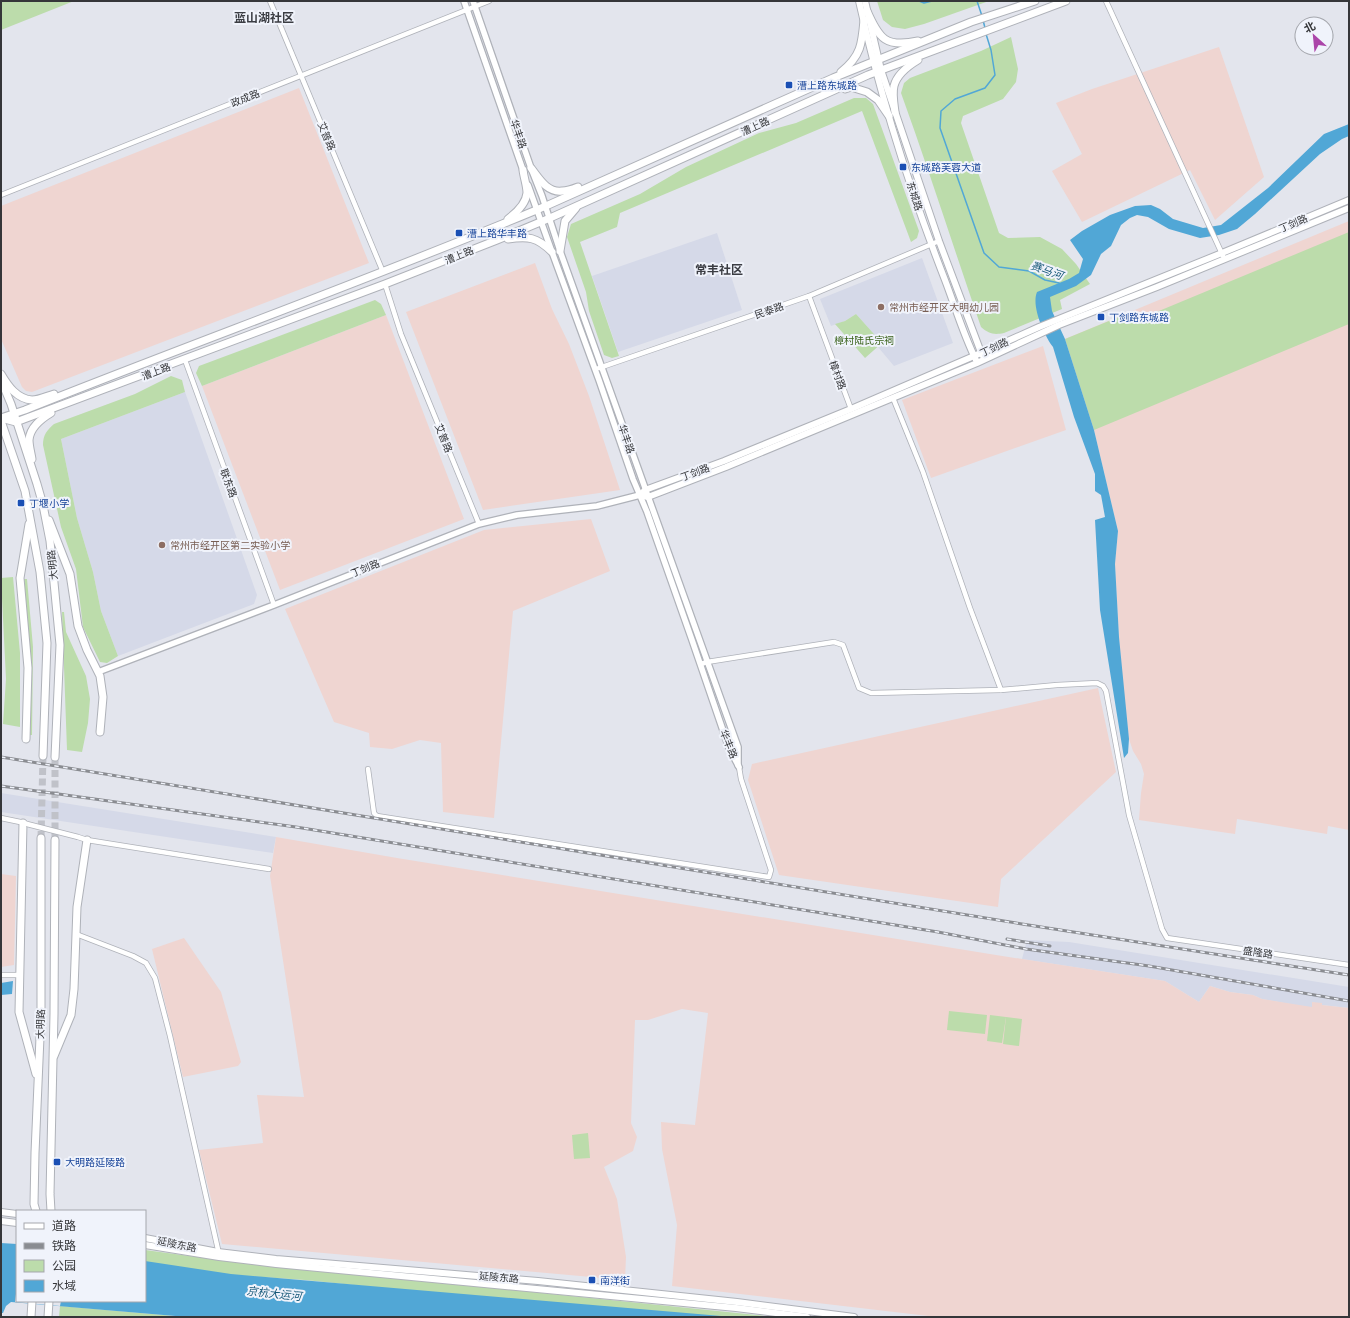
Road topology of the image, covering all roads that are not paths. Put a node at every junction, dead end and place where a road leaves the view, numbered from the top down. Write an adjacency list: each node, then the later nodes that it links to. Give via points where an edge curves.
1 (270, 1): 17 (street, 艾普路)
2 (464, 1): 10 (street, 华丰路)
3 (489, 1): 9 (street, 政成路)
4 (859, 1): 12 (main road, 东城路)
5 (865, 1): 11 (main road, 东城路)
6 (1035, 1): 13 (main road, 漕上路)
7 (1066, 1): 14 (main road, 漕上路)
8 (1106, 1): 37 (street)
9 (474, 4): 10 (street, 政成路); 21 (street, 华丰路)
10 (468, 10): 17 (street, 政成路); 21 (street, 华丰路)
11 (867, 11): 13 (main road, via 881,37 891,42 904,44); 15 (main road, 东城路)
12 (864, 20): 15 (main road, 东城路); 18 (main road, via 860,49 848,66)
13 (943, 34): 15 (main road, 漕上路)
14 (927, 54): 16 (main road, 漕上路); 20 (main road, via 907,67 899,76 894,86)
15 (876, 61): 16 (main road, 东城路); 18 (main road, 漕上路)
16 (879, 71): 19 (main road, 漕上路); 20 (main road, 东城路)
17 (301, 75): 23 (street, 政成路); 38 (street, 艾普路)
18 (833, 78): 22 (main road, 漕上路)
19 (820, 97): 20 (main road, via 851,87 867,92); 25 (main road, 漕上路)
20 (892, 114): 33 (main road, 东城路); 34 (main road, 东城路)
21 (527, 169): 22 (main road, via 552,190 562,191); 26 (street, 华丰路); 28 (street, 华丰路); 31 (main road, via 527,194 522,205 514,215)
22 (597, 182): 26 (main road, 漕上路)
23 (1, 195)
24 (1349, 200): 37 (main road, 丁剑路)
25 (581, 203): 29 (main road, 漕上路); 35 (main road, via 565,221)
26 (546, 206): 28 (main road, 漕上路); 29 (street, 华丰路)
27 (1349, 208): 37 (main road, 丁剑路)
28 (536, 210): 30 (street, 华丰路); 31 (main road, 漕上路)
29 (550, 218): 30 (main road, 漕上路); 35 (street, 华丰路)
30 (541, 222): 32 (main road, 漕上路); 36 (street, 华丰路)
31 (500, 225): 38 (main road, 漕上路)
32 (498, 240): 36 (main road, via 522,237 536,239); 39 (main road, 漕上路)
33 (939, 241): 34 (street, 民泰路); 42 (main road, 东城路)
34 (931, 244): 40 (street, 民泰路); 43 (main road, 东城路)
35 (560, 251): 46 (street, 华丰路)
36 (552, 252): 47 (street, 华丰路)
37 (1223, 256): 41 (main road, 丁剑路)
38 (383, 272): 50 (main road, 漕上路)
39 (386, 284): 44 (main road, 漕上路); 63 (street, 艾普路, via 401,334)
40 (810, 296): 46 (street, 民泰路); 53 (street, 樟村路)
41 (1040, 330): 42 (main road, 丁剑路); 45 (main road, 丁剑路)
42 (981, 352): 43 (main road, 丁剑路); 45 (main road, 东城路)
43 (974, 356): 45 (main road, 东城路); 53 (main road, 丁剑路)
44 (185, 360): 52 (main road, 漕上路); 64 (street, 联东路)
45 (980, 362): 51 (main road, 丁剑路)
46 (602, 368): 47 (street, 民泰路); 58 (street, 华丰路)
47 (596, 370): 59 (street, 华丰路)
48 (1, 374): 50 (main road, via 15,393 33,400)
49 (1, 380): 54 (main road, 大明路)
50 (87, 385): 54 (main road, 漕上路)
51 (893, 398): 60 (main road, 丁剑路); 68 (street, via 924,472)
52 (66, 404): 56 (main road, 漕上路); 57 (main road, via 42,418 33,428 29,439)
53 (851, 408): 58 (main road, 丁剑路, via 724,461)
54 (14, 414): 55 (main road, 漕上路); 56 (main road, 大明路)
55 (1, 419): 56 (main road); 62 (main road, 大明路, via 25,491)
56 (16, 422): 57 (main road, 大明路)
57 (34, 477): 61 (main road, 大明路)
58 (645, 490): 59 (main road); 60 (street, 华丰路)
59 (640, 496): 60 (main road, 丁剑路); 63 (street, 丁剑路, via 597,506 517,515); 66 (street, 华丰路)
60 (648, 497): 65 (street, 华丰路)
61 (43, 505): 67 (main road, via 70,574 78,626); 72 (main road, 大明路, via 50,541 60,645)
62 (30, 518): 70 (main road, via 20,578 28,668); 71 (main road, 大明路, via 40,572 47,643)
63 (479, 524): 64 (street, 丁剑路)
64 (274, 605): 67 (street, 丁剑路)
65 (707, 662): 66 (street); 68 (street, via 834,642 843,645 859,688 871,693); 73 (street, 华丰路, via 738,747)
66 (701, 664): 73 (street, 华丰路, via 729,748)
67 (98, 672): 69 (main road, via 103,698)
68 (1001, 690): 82 (street, 盛隆路, via 1097,683 1103,686 1129,815 1167,938)
69 (100, 732)
70 (26, 739)
71 (43, 756)
72 (55, 757)
73 (739, 767): 74 (street, via 771,870 769,877 377,816 374,813)
74 (368, 770)
75 (1, 818): 76 (street)
76 (25, 823): 79 (street, bridge); 84 (main road)
77 (41, 838): 86 (main road, 大明路, via 41,1014)
78 (55, 840): 85 (main road, 大明路)
79 (87, 840): 80 (street); 81 (main road, via 77,907)
80 (269, 869)
81 (76, 934): 85 (main road, via 71,1014); 95 (street, via 146,963 155,978)
82 (1349, 965)
83 (1, 975): 84 (street)
84 (19, 975): 86 (main road, via 19,1012)
85 (52, 1059): 88 (main road, 大明路)
86 (38, 1081): 87 (main road, 大明路)
87 (36, 1210)
88 (51, 1210)
89 (1, 1212): 90 (main road)
90 (16, 1214)
91 (1, 1221): 92 (main road)
92 (16, 1223)
93 (146, 1238): 95 (main road, 延陵东路)
94 (146, 1245): 95 (main road, 延陵东路)
95 (219, 1255): 100 (main road, 延陵东路, via 292,1265); 101 (main road, 延陵东路, via 546,1281)
96 (32, 1302): 98 (main road)
97 (49, 1303): 99 (main road)
98 (31, 1317)
99 (48, 1317)
100 (807, 1317)
101 (854, 1317)

